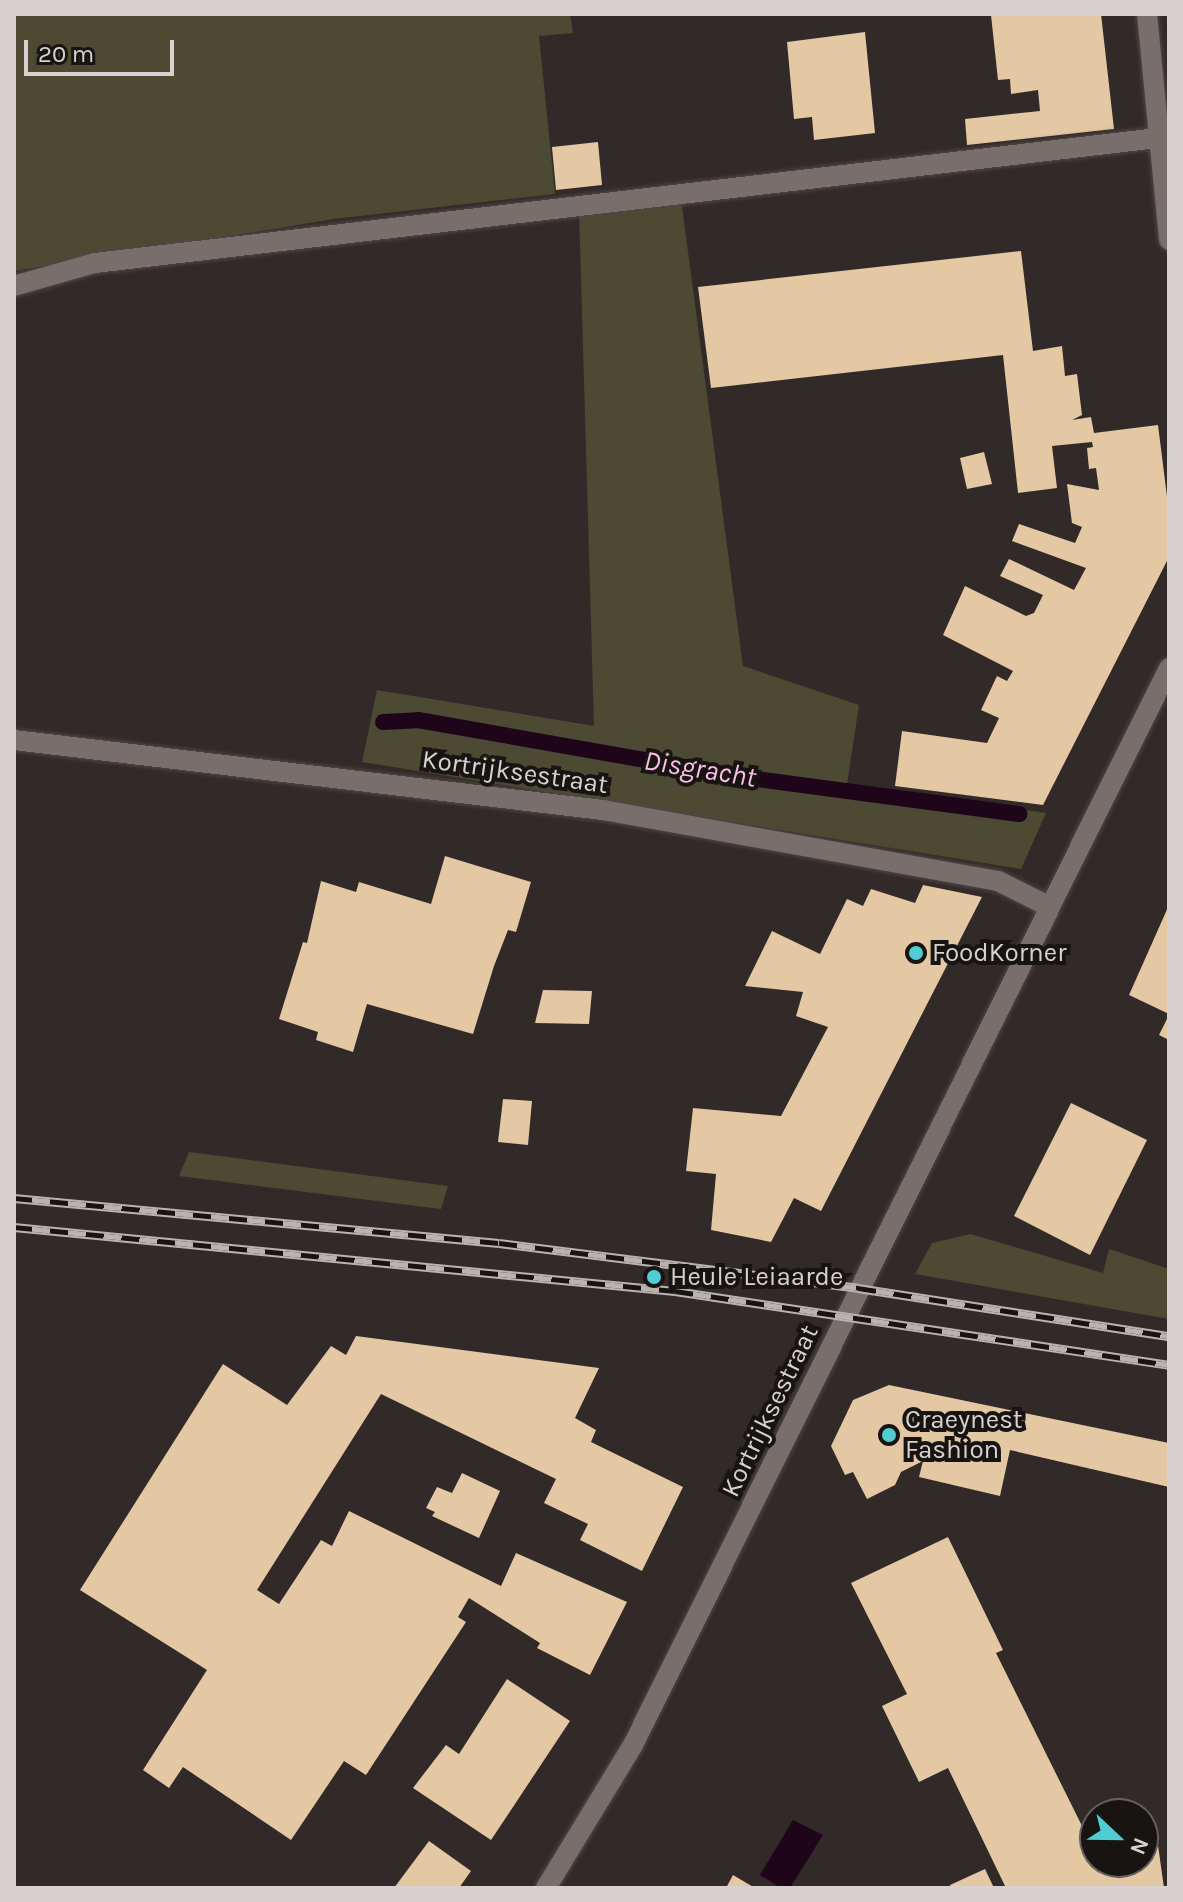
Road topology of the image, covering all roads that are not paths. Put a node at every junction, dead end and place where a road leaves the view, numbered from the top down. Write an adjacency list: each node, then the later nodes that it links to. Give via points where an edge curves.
1 (1147, 14): 2 (street)
2 (1158, 138): 3 (street); 4 (street, via 95,263)
3 (1169, 240)
4 (14, 286)
5 (1169, 668): 7 (street, Kortrijksestraat)
6 (14, 740): 7 (street, Kortrijksestraat, via 603,810 998,881)
7 (1048, 906): 8 (street, Kortrijksestraat, via 633,1745)
8 (546, 1888)

